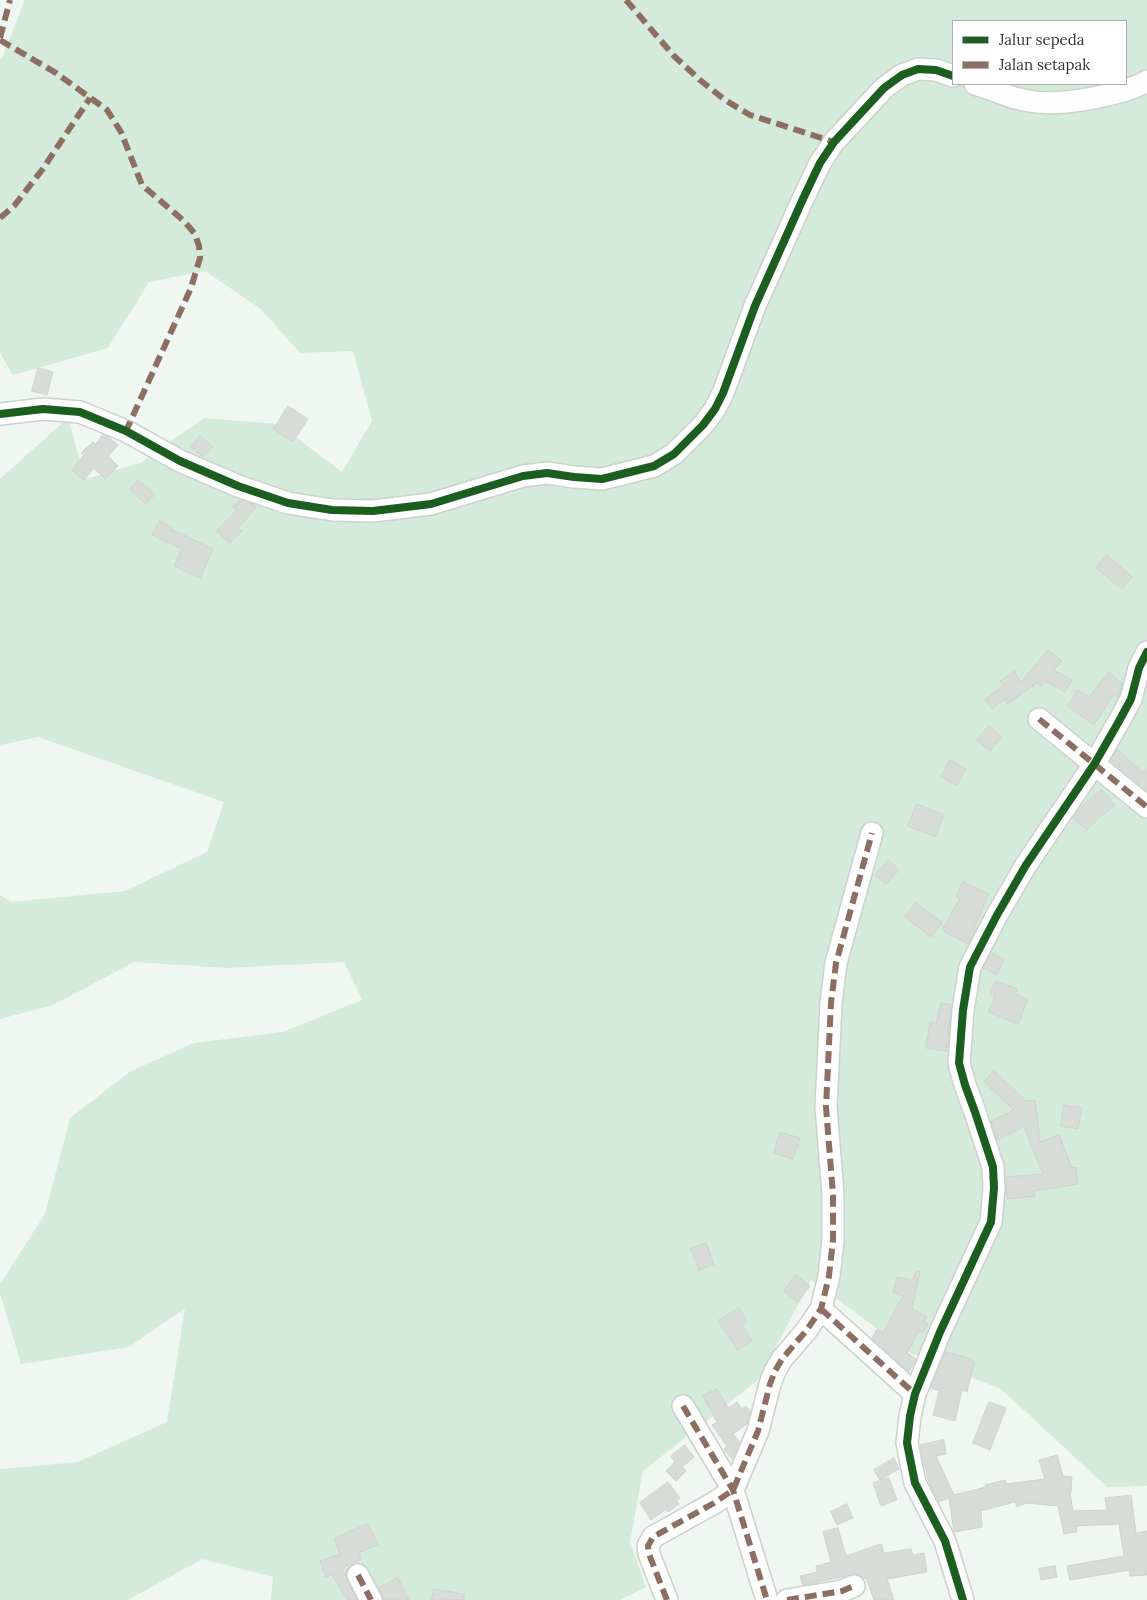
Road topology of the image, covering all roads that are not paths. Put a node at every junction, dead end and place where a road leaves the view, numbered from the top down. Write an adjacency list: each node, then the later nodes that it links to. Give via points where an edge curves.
1 (952, 76): 4 (street, via 918,69 902,75 884,88 834,142 820,163 755,306 715,409 674,454 654,466 602,478 547,473 531,475 431,504 373,512 332,510 288,503 238,486 80,412 43,409)
2 (1147, 81): 3 (street, via 1105,95 1052,103 1017,99)
3 (978, 85)
4 (0, 414)
5 (1147, 652): 7 (street, via 1131,699)
6 (1039, 719): 7 (street)
7 (1095, 763): 8 (street); 11 (street, via 1026,865 970,967 959,1063 993,1167 991,1222)
8 (1147, 807)
9 (872, 833): 10 (street, via 836,963 832,995 826,1107 833,1240 829,1276)
10 (820, 1310): 11 (street); 13 (street, via 775,1371 758,1431)
11 (915, 1394): 20 (street, via 907,1443 915,1483 945,1541)
12 (683, 1406): 13 (street)
13 (733, 1490): 17 (street, via 650,1541 649,1554); 18 (street)
14 (358, 1574): 16 (street)
15 (854, 1586): 19 (street)
16 (371, 1600)
17 (667, 1600)
18 (767, 1600)
19 (787, 1600)
20 (963, 1600)

